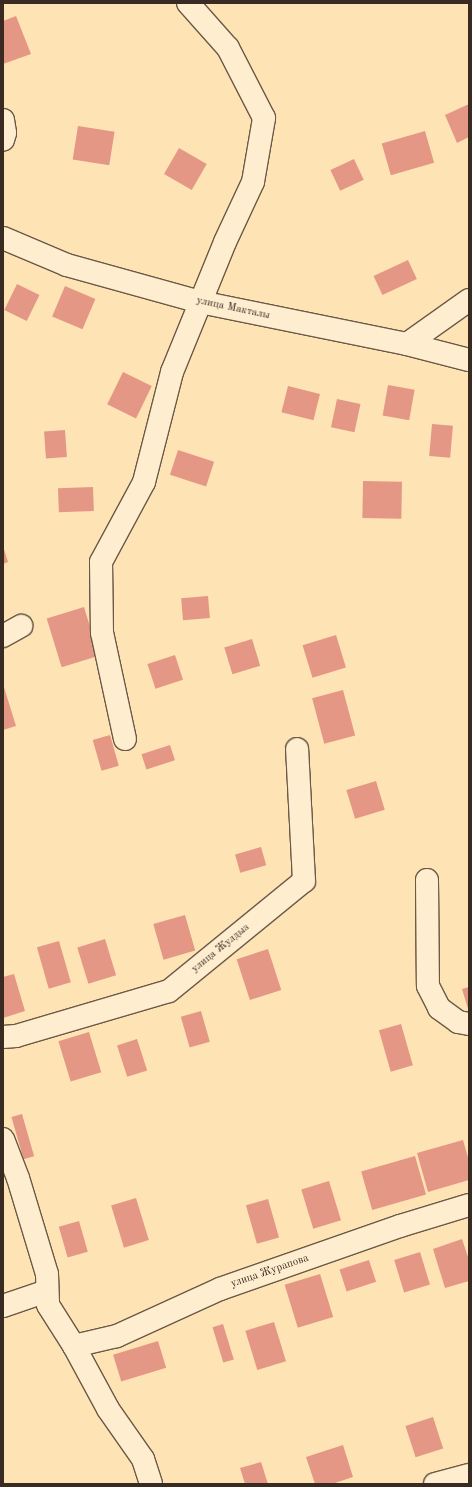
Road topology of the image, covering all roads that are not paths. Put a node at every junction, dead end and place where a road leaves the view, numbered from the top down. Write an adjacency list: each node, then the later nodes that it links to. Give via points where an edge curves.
1 (188, 3): 6 (street, via 228,48 264,118 253,182)
2 (3, 120): 3 (street)
3 (3, 140)
4 (3, 238): 6 (street, улица Макталы, via 67,265)
5 (469, 300): 7 (street)
6 (200, 302): 7 (street, улица Макталы); 9 (street, via 172,372 144,482 101,562 102,633)
7 (407, 344): 8 (street, улица Макталы)
8 (469, 360)
9 (125, 740)
10 (297, 749): 13 (street, улица Жулдыз, via 304,881 169,991 16,1036)
11 (427, 880): 12 (street, via 428,986 439,1008 458,1022)
12 (469, 1024)
13 (3, 1037)
14 (3, 1139): 16 (street, via 18,1178 47,1274)
15 (469, 1205): 18 (street, улица Журапова, via 400,1226 220,1289 117,1336)
16 (48, 1291): 17 (street); 18 (street, via 48,1305)
17 (3, 1306)
18 (74, 1346): 20 (street, via 108,1409 143,1459)
19 (469, 1475): 21 (street)
20 (151, 1484)
21 (435, 1484)

